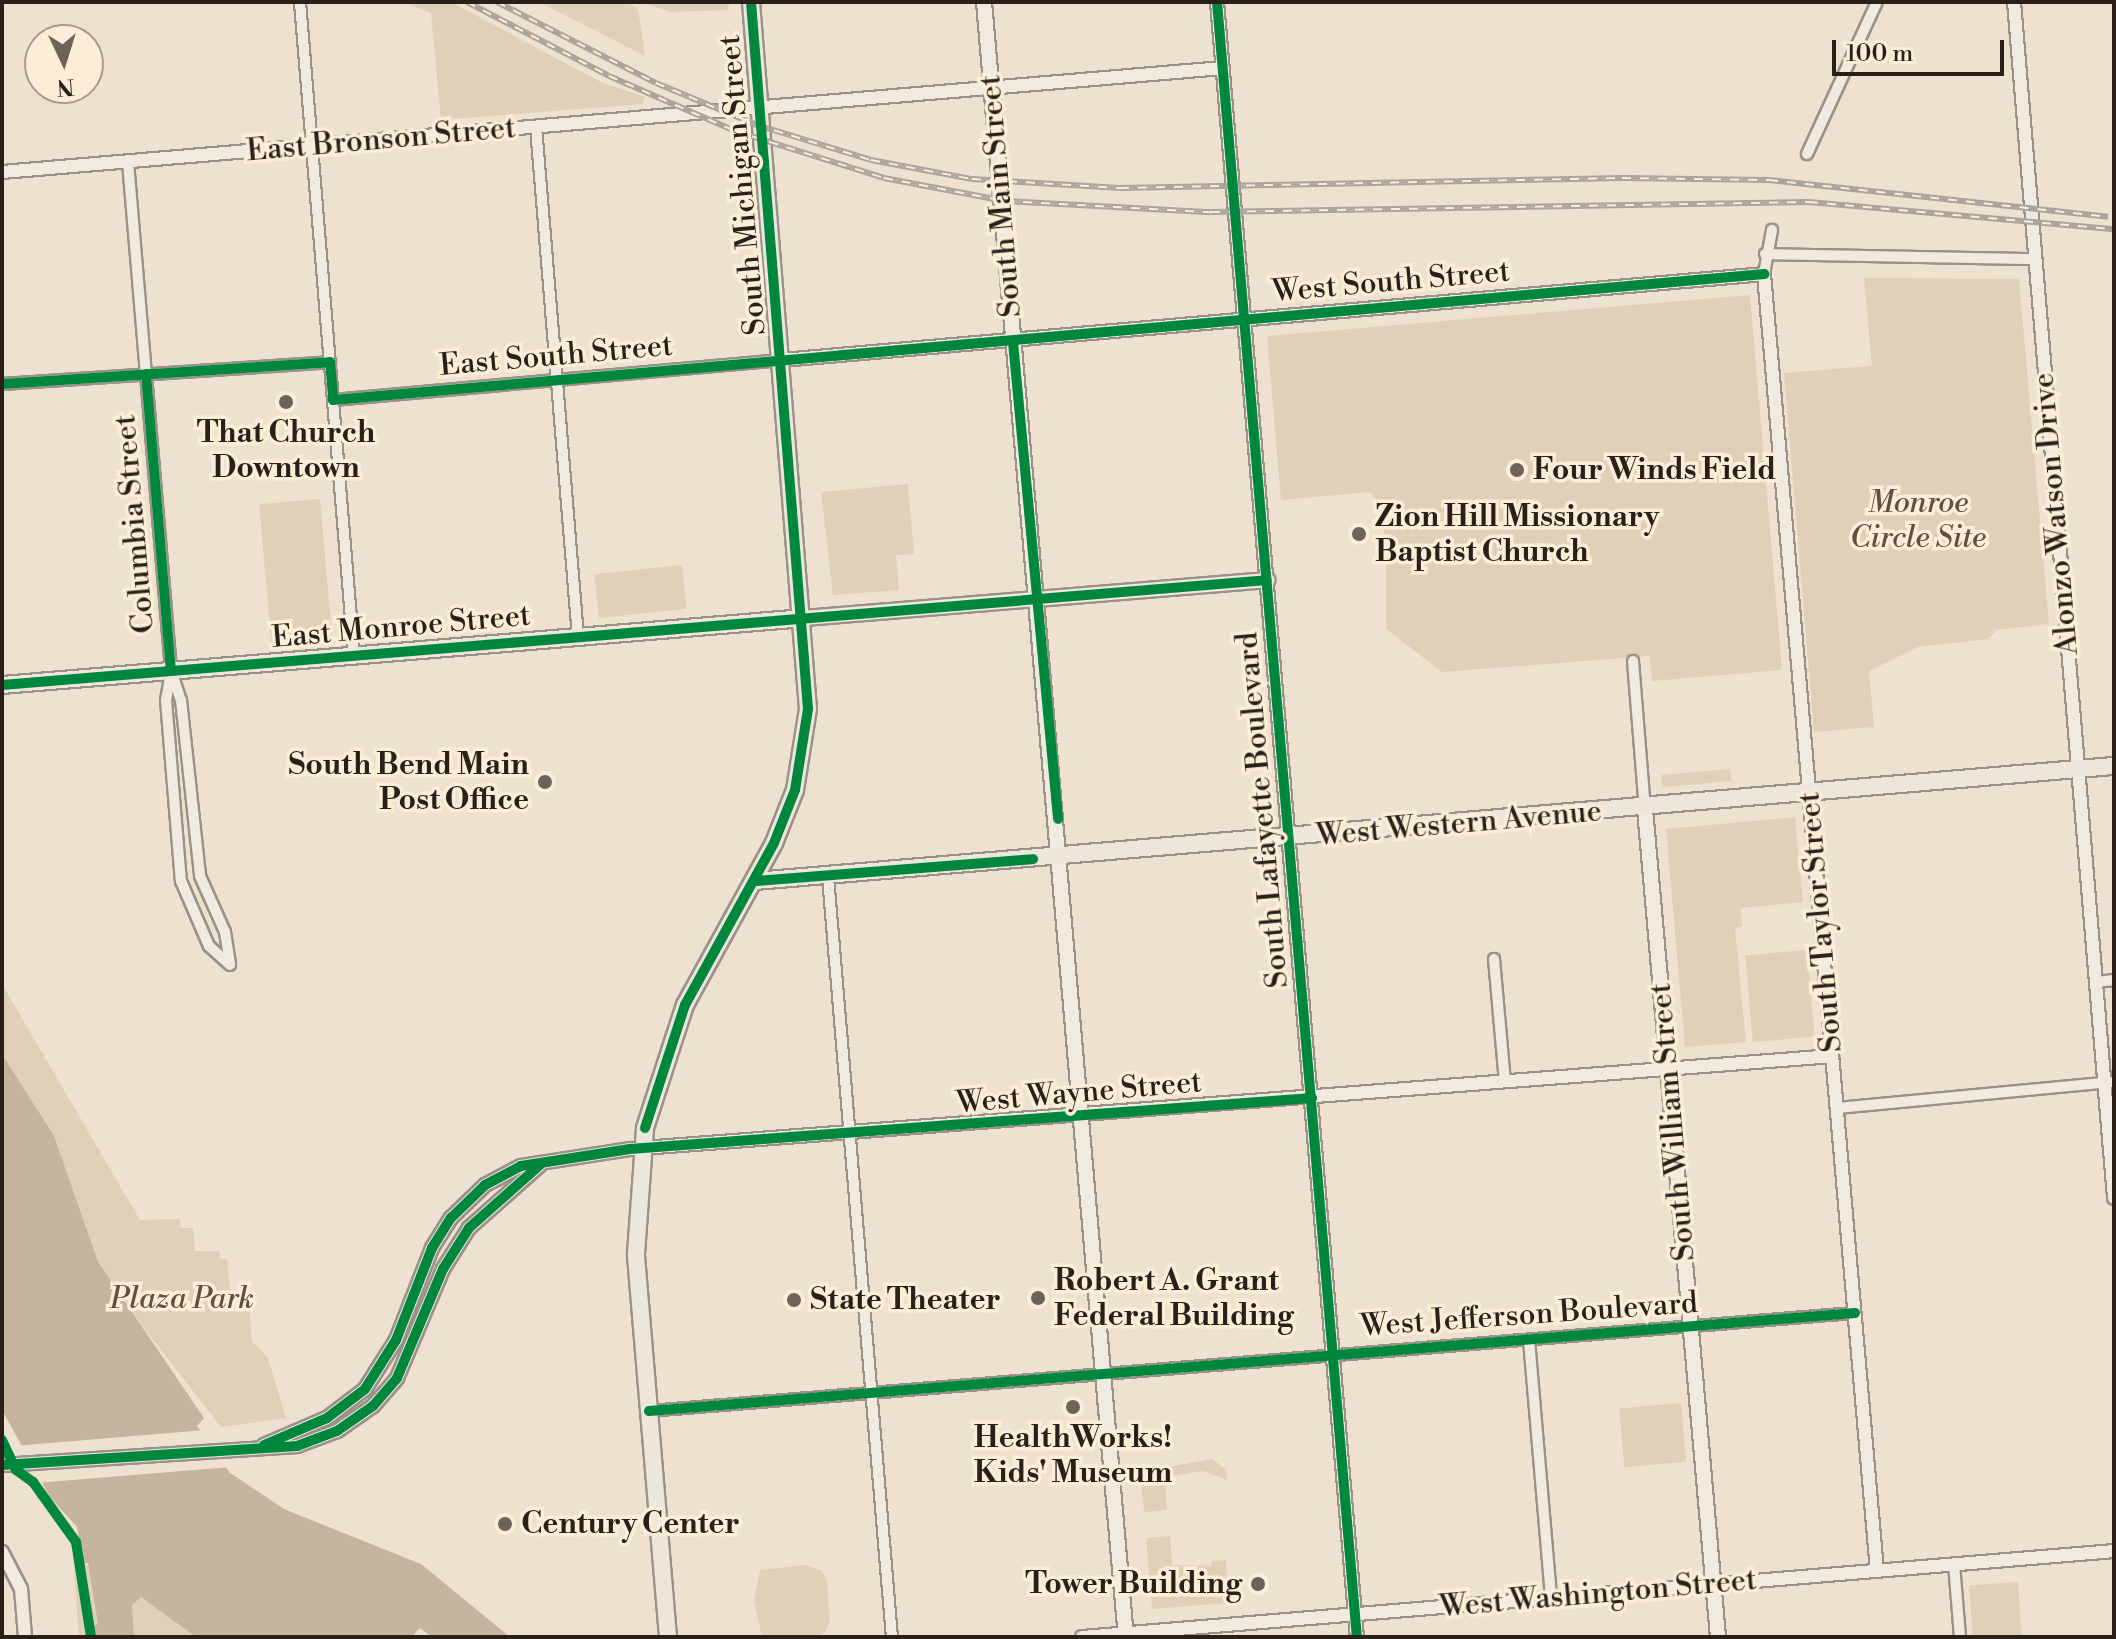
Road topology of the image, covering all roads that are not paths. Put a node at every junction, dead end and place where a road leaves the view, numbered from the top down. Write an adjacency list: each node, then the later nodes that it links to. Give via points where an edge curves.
1 (300, 2): 11 (street)
2 (751, 2): 9 (main road, South Michigan Street)
3 (984, 2): 8 (main road, South Main Street)
4 (1217, 2): 7 (street, South Lafayette Boulevard)
5 (1877, 2): 12 (street)
6 (2014, 2): 17 (street, Alonzo Watson Drive)
7 (1223, 68): 8 (street, East Bronson Street); 19 (street, South Lafayette Boulevard)
8 (992, 88): 9 (street, East Bronson Street); 20 (main road, South Main Street)
9 (760, 107): 10 (street, East Bronson Street); 21 (main road, South Michigan Street)
10 (536, 127): 11 (street, East Bronson Street); 24 (street)
11 (312, 146): 13 (street, East Bronson Street); 22 (street)
12 (1807, 154)
13 (128, 162): 14 (street, East Bronson Street); 23 (street, Columbia Street)
14 (2, 172)
15 (1772, 230): 16 (street)
16 (1765, 254): 17 (street); 18 (street)
17 (2034, 259): 36 (street, Alonzo Watson Drive)
18 (1764, 274): 19 (street, West South Street); 37 (street, South Taylor Street)
19 (1244, 319): 20 (street, West South Street); 27 (street, South Lafayette Boulevard)
20 (1013, 342): 21 (street, West South Street); 28 (main road, South Main Street)
21 (782, 360): 24 (street, East South Street); 29 (main road, South Michigan Street)
22 (330, 362): 23 (street); 26 (street)
23 (146, 374): 25 (street); 33 (street, Columbia Street)
24 (556, 380): 26 (street, East South Street); 30 (street)
25 (2, 384)
26 (333, 400): 31 (street)
27 (1267, 580): 28 (main road); 39 (street, South Lafayette Boulevard)
28 (1039, 599): 29 (main road); 40 (main road, South Main Street)
29 (805, 618): 30 (main road, East Monroe Street); 42 (main road, South Michigan Street, via 809,685 802,761)
30 (578, 637): 31 (main road, East Monroe Street)
31 (354, 655): 33 (main road, East Monroe Street)
32 (1633, 661): 38 (street, South William Street)
33 (171, 670): 33 (street, Columbia Street, via 166,700 181,881 209,946 230,965 225,932 200,876 181,700); 34 (main road, East Monroe Street)
34 (2, 685)
35 (2114, 766): 36 (main road, West Western Avenue)
36 (2078, 769): 37 (main road, West Western Avenue); 45 (street, Alonzo Watson Drive)
37 (1809, 794): 38 (main road, West Western Avenue); 46 (street, South Taylor Street)
38 (1645, 809): 39 (main road, West Western Avenue); 47 (main road, South William Street)
39 (1289, 837): 40 (main road, West Western Avenue); 50 (street, South Lafayette Boulevard)
40 (1062, 856): 41 (main road, West Western Avenue); 52 (main road, South Main Street)
41 (828, 877): 42 (main road, West Western Avenue); 53 (street)
42 (755, 881): 54 (main road, South Michigan Street, via 685,1005 649,1108)
43 (1494, 959): 48 (street)
44 (2114, 980): 45 (street)
45 (2096, 982): 49 (street, Alonzo Watson Drive)
46 (1832, 1056): 47 (street, West Wayne Street); 51 (street, South Taylor Street)
47 (1668, 1068): 48 (street, West Wayne Street); 58 (main road, South William Street)
48 (1505, 1082): 50 (street, West Wayne Street)
49 (2109, 1083): 51 (street); 56 (street, Alonzo Watson Drive)
50 (1312, 1098): 52 (street, West Wayne Street); 60 (street, South Lafayette Boulevard)
51 (1837, 1108): 57 (street, South Taylor Street)
52 (1082, 1117): 53 (street, West Wayne Street); 61 (main road, South Main Street)
53 (850, 1135): 54 (street, West Wayne Street); 62 (street)
54 (642, 1148): 55 (street, West Wayne Street, via 574,1155); 63 (main road, South Michigan Street, via 636,1254)
55 (540, 1165): 64 (street, West Wayne Street, via 507,1170 451,1218 432,1248 396,1340 365,1389 327,1418); 64 (street, via 491,1204 456,1247 407,1360 378,1401 315,1441)
56 (2114, 1198)
57 (1855, 1313): 58 (street, West Jefferson Boulevard); 69 (street, South Taylor Street)
58 (1691, 1327): 59 (street, West Jefferson Boulevard); 70 (main road, South William Street)
59 (1529, 1340): 60 (street, West Jefferson Boulevard); 71 (street)
60 (1333, 1355): 61 (street, West Jefferson Boulevard); 72 (street, South Lafayette Boulevard)
61 (1104, 1372): 62 (street, West Jefferson Boulevard); 73 (main road, South Main Street)
62 (872, 1393): 63 (street, West Jefferson Boulevard); 76 (street)
63 (649, 1411): 75 (main road, South Michigan Street)
64 (264, 1445): 65 (street)
65 (2, 1465)
66 (2114, 1551): 68 (street, West Washington Street)
67 (2, 1552): 74 (street, via 21,1589)
68 (1954, 1564): 69 (street, West Washington Street); 80 (street)
69 (1877, 1571): 70 (street, West Washington Street)
70 (1713, 1584): 71 (street, West Washington Street); 79 (main road, South William Street)
71 (1551, 1597): 72 (street, West Washington Street)
72 (1355, 1614): 73 (street, West Washington Street); 78 (street, South Lafayette Boulevard)
73 (1126, 1635): 77 (street, West Washington Street)
74 (25, 1637)
75 (668, 1637)
76 (892, 1637)
77 (1082, 1637)
78 (1357, 1637)
79 (1718, 1637)
80 (1960, 1637)

